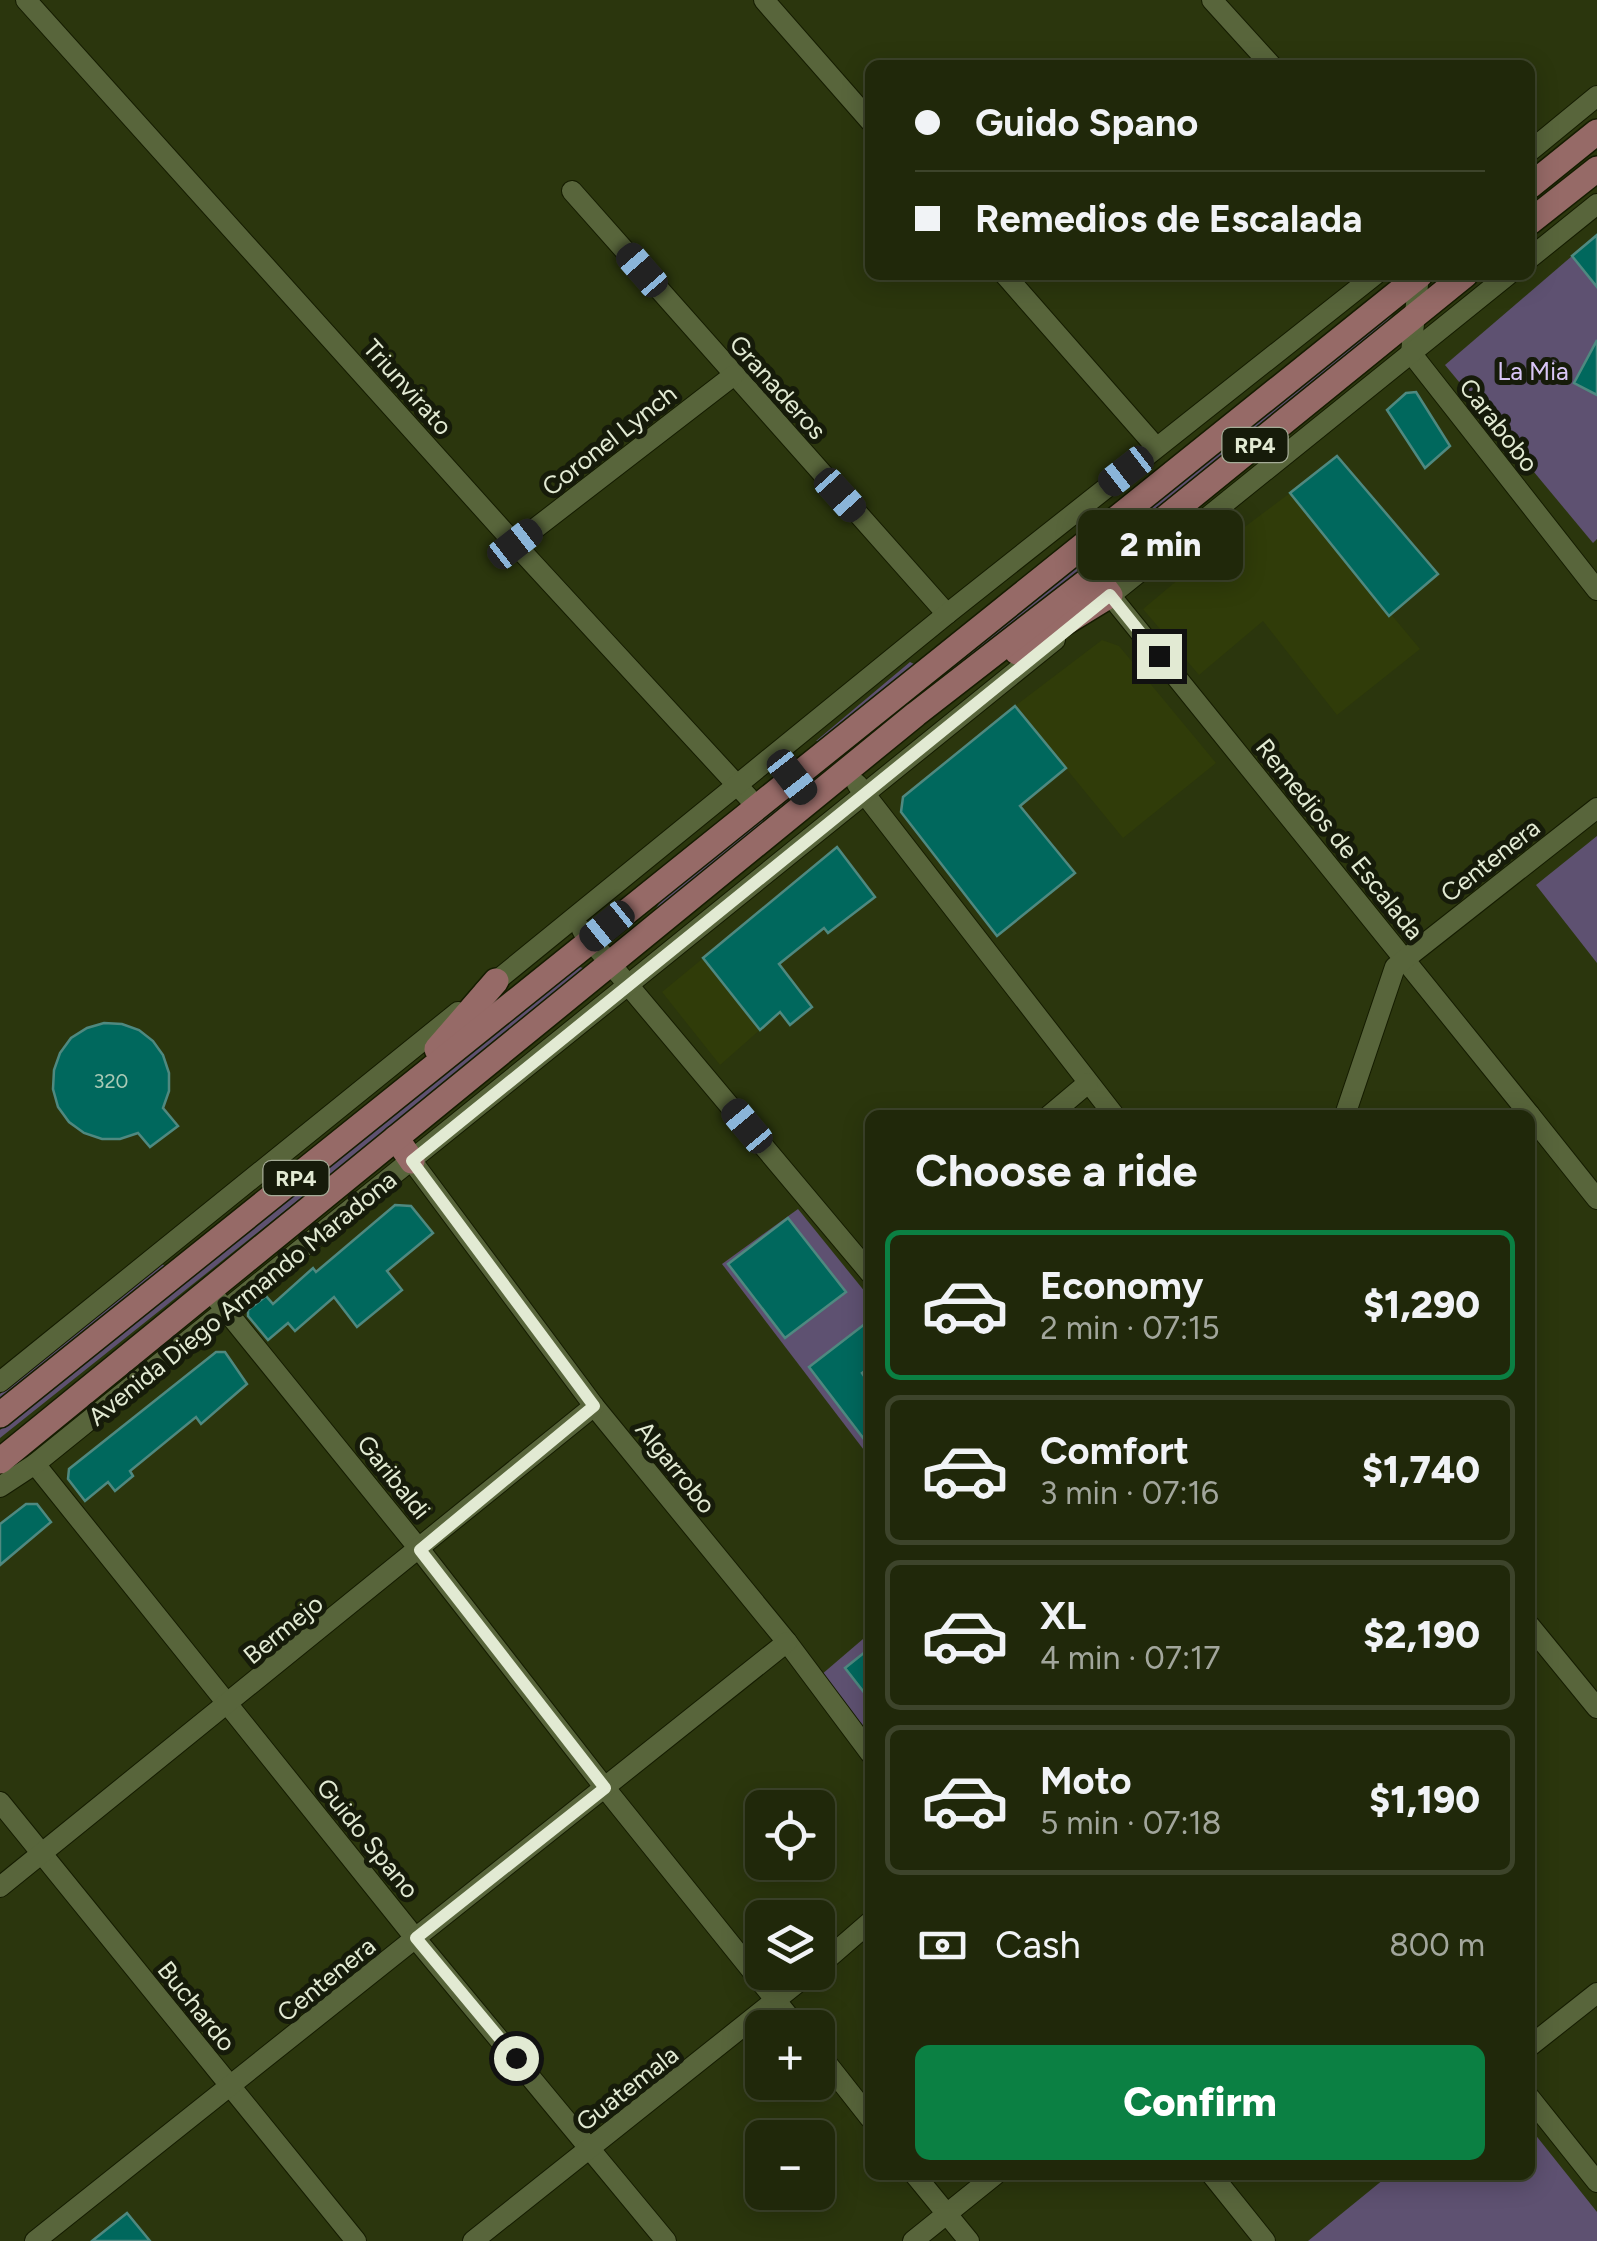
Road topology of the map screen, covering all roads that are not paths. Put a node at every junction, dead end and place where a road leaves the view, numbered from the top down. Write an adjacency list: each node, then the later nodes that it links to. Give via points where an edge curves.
1 (26, 0): 25 (street, Triunvirato)
2 (764, 0): 6 (street)
3 (1212, 0): 4 (street)
4 (1266, 60)
5 (1597, 96): 8 (street)
6 (865, 115)
7 (1597, 132): 10 (main road)
8 (1535, 146)
9 (1597, 168): 13 (main road)
10 (1535, 182)
11 (572, 191): 23 (street, Granaderos)
12 (1597, 204): 14 (street)
13 (1535, 218)
14 (1535, 254)
15 (1009, 280): 24 (street)
16 (1370, 280): 24 (street)
17 (1413, 280): 30 (main road, RP4)
18 (1418, 280): 21 (street)
19 (1459, 280): 21 (main road, Avenida Diego Armando Maradona / RP4)
20 (1502, 280): 22 (street, Avenida Diego Armando Maradona)
21 (1415, 315): 22 (street); 26 (main road, Avenida Diego Armando Maradona / RP4)
22 (1411, 353): 26 (street, Avenida Diego Armando Maradona); 27 (street, Carabobo)
23 (734, 376): 25 (street, Coronel Lynch); 28 (street, Granaderos)
24 (1156, 447): 28 (street)
25 (515, 544): 32 (street, Triunvirato)
26 (1102, 585): 29 (main road, Avenida Diego Armando Maradona / RP4); 31 (street, Avenida Diego Armando Maradona); 36 (street, Remedios de Escalada)
27 (1597, 590)
28 (947, 614): 32 (street)
29 (846, 771): 31 (street); 33 (main road, Avenida Diego Armando Maradona / RP4)
30 (792, 777): 32 (main road, RP4); 33 (main road)
31 (864, 794): 39 (street, Avenida Diego Armando Maradona); 40 (street)
32 (747, 797): 35 (main road, RP4)
33 (810, 800): 37 (main road, Avenida Diego Armando Maradona / RP4)
34 (1597, 808): 36 (street, Centenera)
35 (582, 930): 37 (street); 38 (street); 41 (main road, RP4)
36 (1404, 958): 44 (street, Centenera, via 1395,967); 45 (street, Remedios de Escalada)
37 (611, 963): 39 (street); 47 (main road, Avenida Diego Armando Maradona / RP4)
38 (496, 981): 41 (main road); 52 (street)
39 (628, 984): 48 (street, Avenida Diego Armando Maradona); 50 (street)
40 (1088, 1083): 42 (street); 43 (street)
41 (390, 1103): 54 (main road, RP4)
42 (1056, 1110)
43 (1110, 1110)
44 (1347, 1110)
45 (1526, 1110)
46 (1535, 1121): 49 (street, Remedios de Escalada)
47 (396, 1138): 48 (main road); 51 (main road, Avenida Diego Armando Maradona / RP4)
48 (412, 1161): 51 (street, Avenida Diego Armando Maradona); 53 (street, Algarrobo)
49 (1597, 1199)
50 (865, 1264)
51 (217, 1300): 55 (main road, Avenida Diego Armando Maradona / RP4); 56 (street, Avenida Diego Armando Maradona); 58 (street, Garibaldi)
52 (0, 1382)
53 (594, 1406): 58 (street, Bermejo); 60 (street, Algarrobo)
54 (0, 1414)
55 (0, 1461)
56 (35, 1464): 57 (street, Avenida Diego Armando Maradona); 62 (street, Guido Spano)
57 (0, 1487)
58 (420, 1550): 62 (street, Bermejo); 64 (street, Garibaldi)
59 (1535, 1631): 61 (street)
60 (787, 1642): 63 (street, Algarrobo); 64 (street, Centenera)
61 (1594, 1696)
62 (229, 1704): 66 (street, Bermejo); 69 (street, Guido Spano)
63 (865, 1746)
64 (605, 1788): 69 (street, Centenera); 73 (street, Garibaldi)
65 (0, 1802): 66 (street, Buchardo)
66 (41, 1854): 67 (street, Bermejo); 77 (street, Buchardo)
67 (0, 1887)
68 (865, 1926): 70 (street)
69 (416, 1938): 77 (street, Centenera); 80 (street, Guido Spano)
70 (835, 1952)
71 (790, 1990): 73 (street, Guatemala)
72 (1597, 1992): 75 (street)
73 (777, 2001): 74 (street, Garibaldi); 80 (street, Guatemala)
74 (784, 2010)
75 (1535, 2042)
76 (835, 2074): 79 (street)
77 (230, 2087): 86 (street, Centenera); 87 (street, Buchardo)
78 (1535, 2104): 84 (street)
79 (865, 2112)
80 (591, 2148): 88 (street, Guatemala); 89 (street, Guido Spano)
81 (920, 2180): 85 (street)
82 (989, 2180): 85 (street)
83 (1216, 2180): 92 (street)
84 (1597, 2182)
85 (946, 2214): 90 (street); 91 (street)
86 (36, 2241)
87 (356, 2241)
88 (473, 2241)
89 (666, 2241)
90 (913, 2241)
91 (969, 2241)
92 (1265, 2241)

